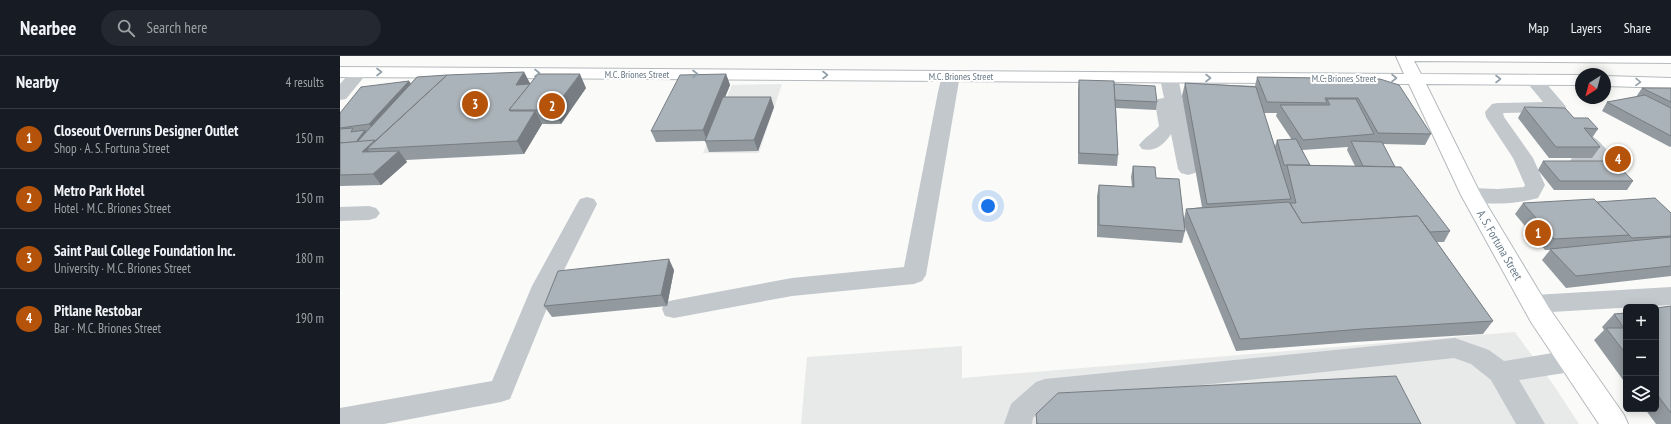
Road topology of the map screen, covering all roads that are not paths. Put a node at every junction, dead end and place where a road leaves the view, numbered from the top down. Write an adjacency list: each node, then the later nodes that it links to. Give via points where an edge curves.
1 (1404, 56): 9 (main road, A. S. Fortuna Street)
2 (1416, 56): 3 (main road)
3 (1479, 57): 4 (main road)
4 (1671, 58)
5 (340, 72): 6 (main road, M.C. Briones Street)
6 (360, 72): 7 (main road, M.C. Briones Street, one-way to 7); 14 (street)
7 (951, 75): 8 (main road, M.C. Briones Street); 25 (street, via 914,275 792,287)
8 (1164, 78): 9 (main road, M.C. Briones Street, one-way to 9); 16 (street, via 1168,126 1160,137); 18 (street)
9 (1414, 78): 10 (main road, M.C. Briones Street, one-way to 10); 19 (main road, A. S. Fortuna Street)
10 (1533, 79): 11 (main road, M.C. Briones Street); 17 (street, via 1562,112 1498,108 1494,112 1495,118)
11 (1575, 80)
12 (1611, 81): 13 (main road, one-way to 13)
13 (1671, 83)
14 (340, 95)
15 (1586, 140): 17 (street, via 1606,162)
16 (1149, 145)
17 (1526, 162): 19 (street, via 1535,185 1531,193)
18 (1188, 169)
19 (1471, 195): 24 (main road, A. S. Fortuna Street)
20 (587, 204): 28 (street, via 544,286 501,391)
21 (369, 213): 22 (street)
22 (340, 214)
23 (1671, 296): 24 (street)
24 (1534, 304): 26 (main road, A. S. Fortuna Street)
25 (674, 309)
26 (1571, 362): 27 (street); 31 (main road, A. S. Fortuna Street)
27 (1500, 372): 29 (street, via 1480,357 1455,348 1045,390 1021,412); 30 (street)
28 (340, 420)
29 (1018, 424)
30 (1531, 424)
31 (1614, 424)

